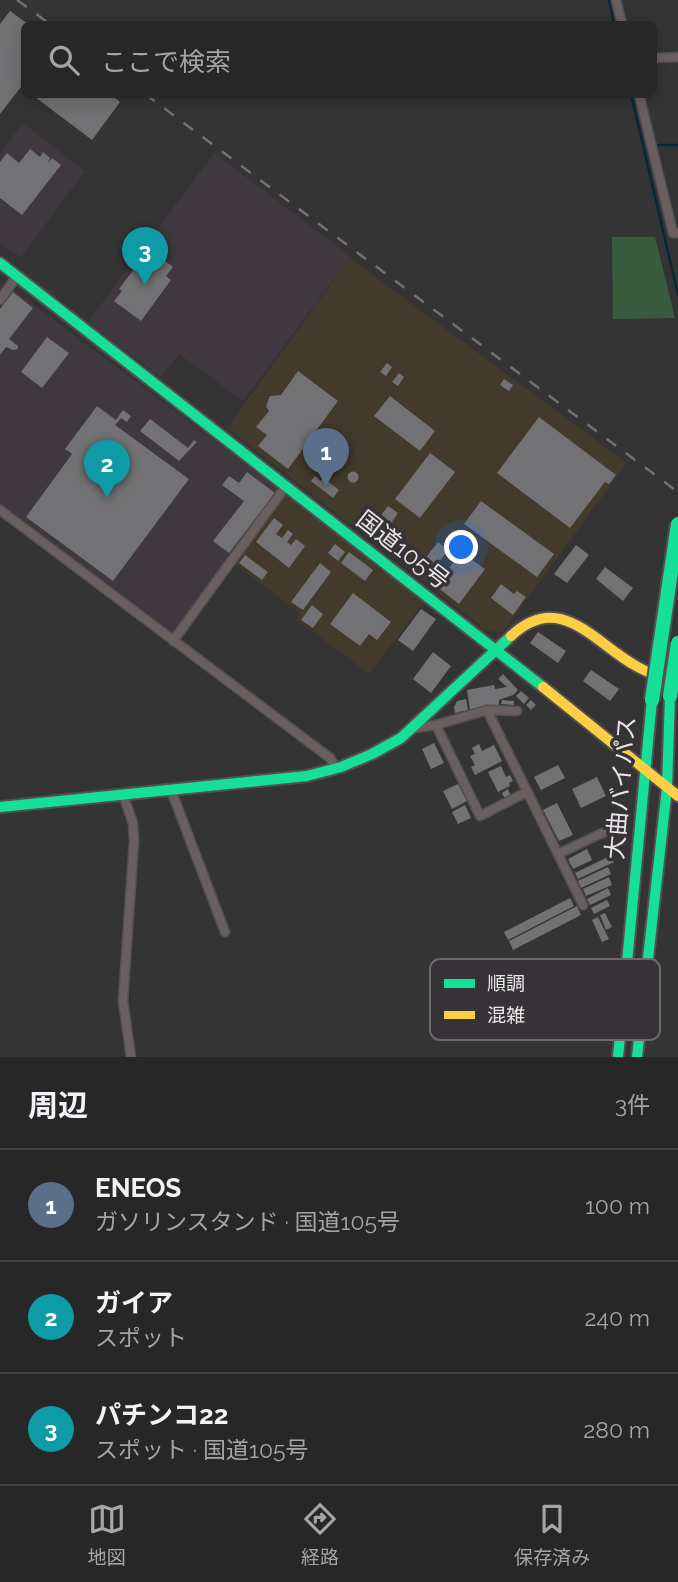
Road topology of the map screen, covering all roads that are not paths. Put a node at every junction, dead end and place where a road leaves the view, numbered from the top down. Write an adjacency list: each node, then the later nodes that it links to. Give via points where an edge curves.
1 (616, 0): 2 (street)
2 (621, 21)
3 (678, 57): 4 (street)
4 (657, 58)
5 (640, 98): 6 (street, via 673,233)
6 (678, 233)
7 (0, 263): 8 (main road, 国道105号)
8 (17, 276): 9 (street); 10 (main road, 国道105号)
9 (0, 300)
10 (286, 486): 13 (street); 15 (main road, 国道105号)
11 (0, 510): 13 (street)
12 (678, 524): 22 (main road, 大曲バイパス, bridge)
13 (173, 641): 21 (street, via 330,758)
14 (678, 643): 16 (main road, 大曲バイパス, bridge)
15 (496, 649): 16 (main road, via 534,620 560,617); 20 (main road); 22 (main road, 国道105号)
16 (674, 690): 25 (main road, 大曲バイパス)
17 (487, 710): 18 (street); 19 (street); 24 (street)
18 (517, 711)
19 (436, 725): 20 (street); 24 (street, via 480,816)
20 (414, 728): 21 (main road, via 372,754)
21 (336, 768): 23 (main road, via 307,776)
22 (646, 772): 25 (main road, 国道105号); 32 (main road, 大曲バイパス)
23 (172, 790): 26 (main road); 31 (street)
24 (527, 792): 29 (street)
25 (673, 792): 33 (main road, 大曲バイパス)
26 (123, 795): 27 (main road); 34 (street, via 134,841 122,1001)
27 (0, 807)
28 (615, 827): 29 (street)
29 (558, 854): 30 (street)
30 (583, 905)
31 (225, 932)
32 (628, 959)
33 (650, 959)
34 (131, 1057)

